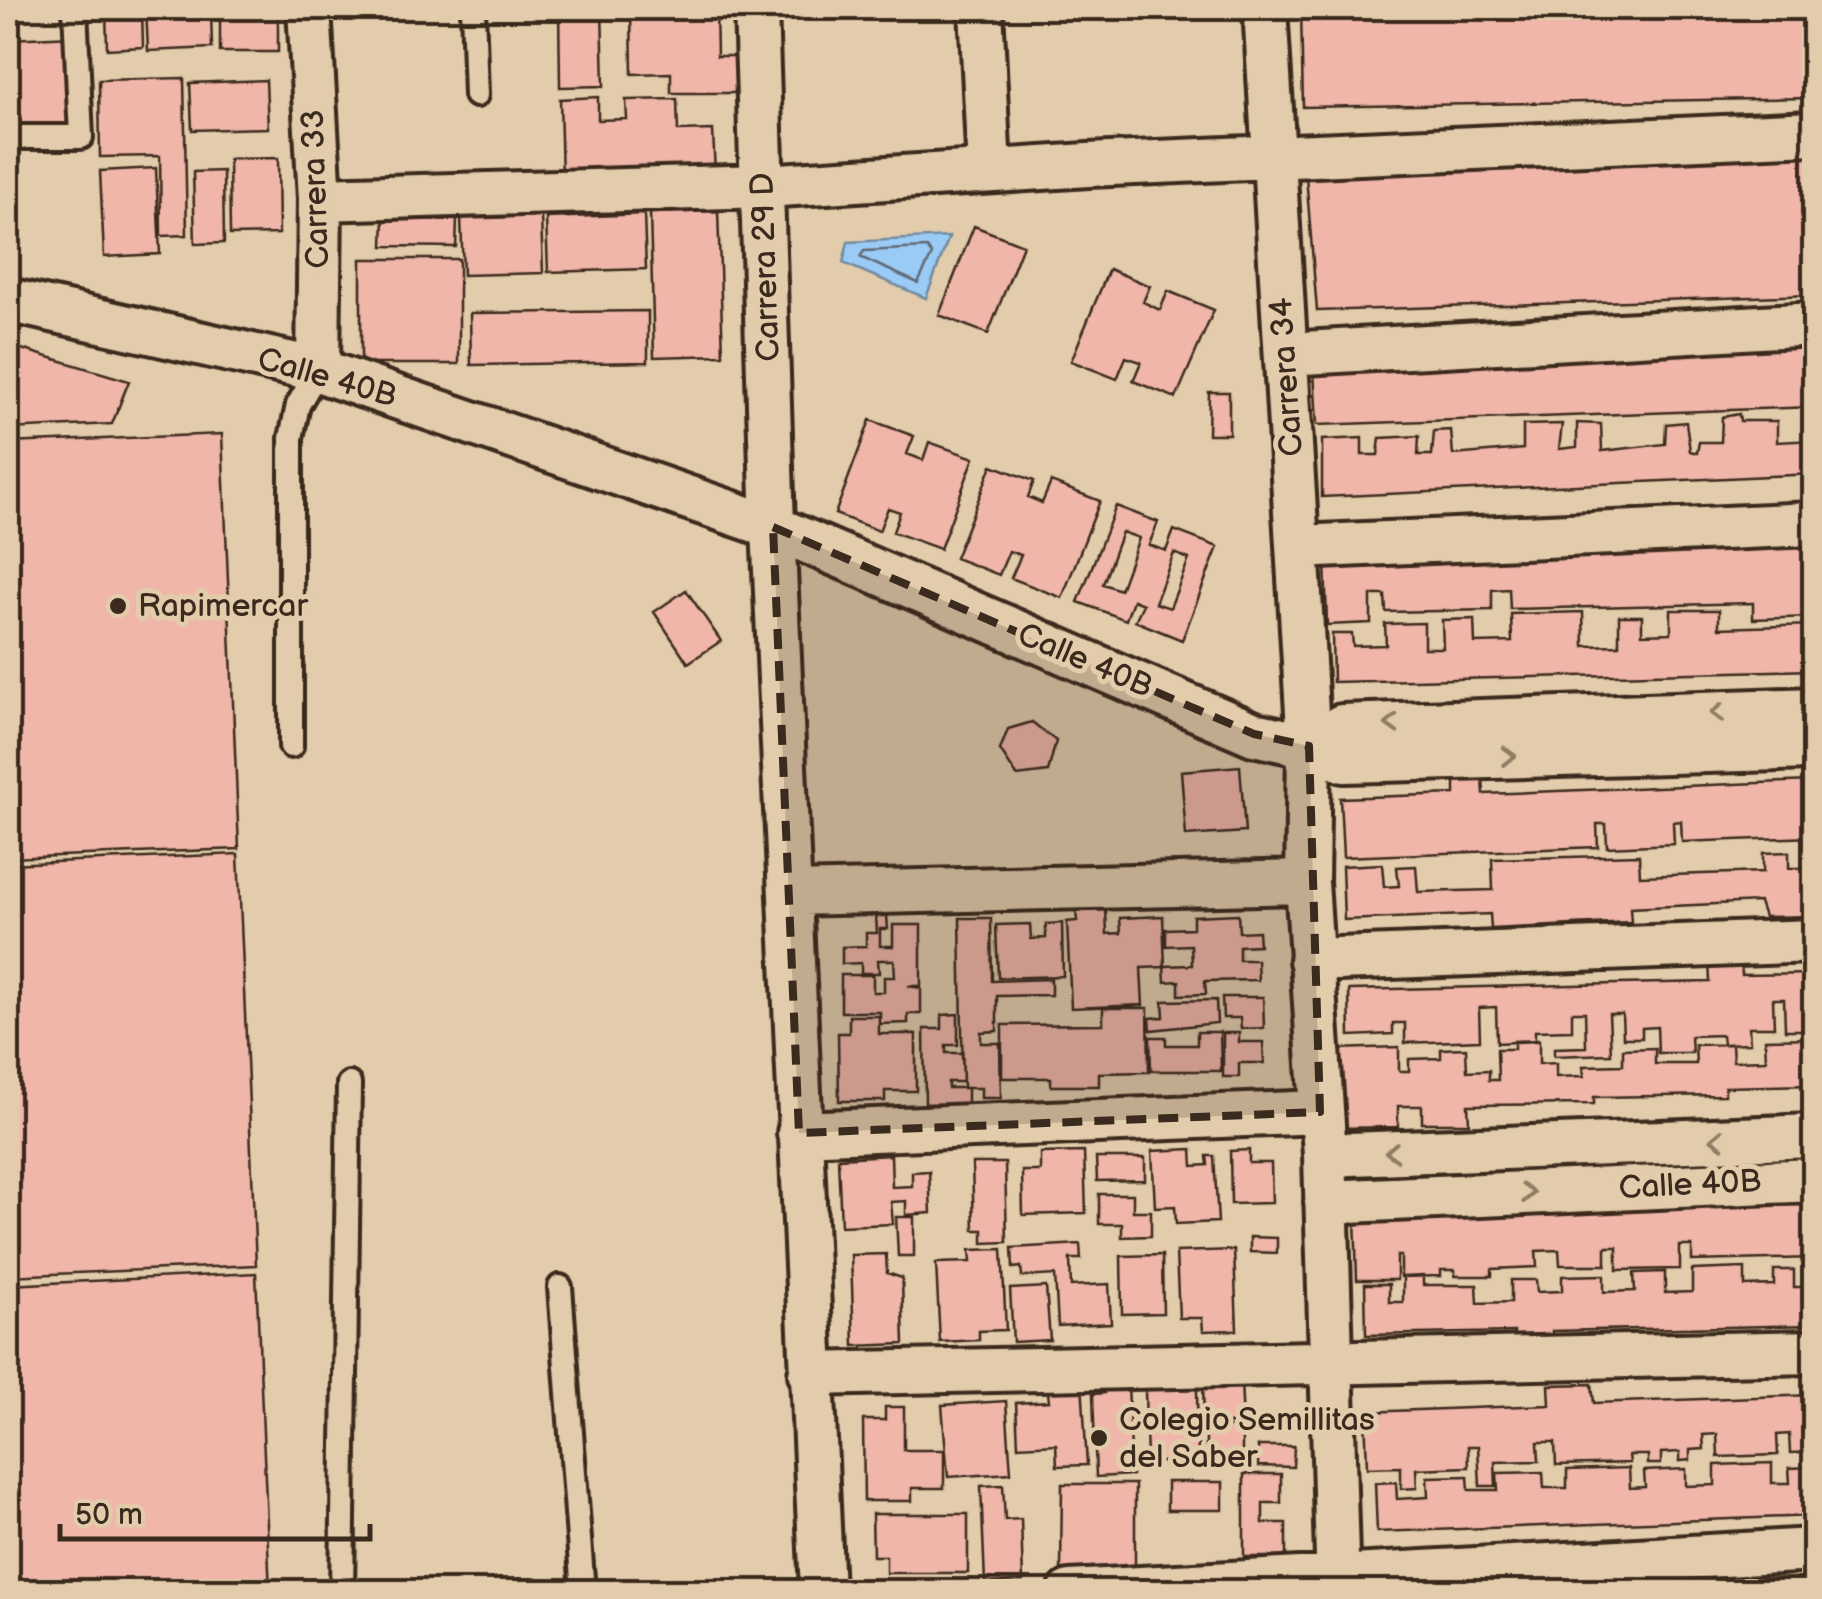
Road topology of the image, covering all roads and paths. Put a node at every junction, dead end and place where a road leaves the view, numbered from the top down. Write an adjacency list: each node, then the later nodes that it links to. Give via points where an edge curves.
1 (75, 8): 9 (lane, via 81,137)
2 (309, 8): 13 (street, Carrera 33)
3 (472, 8): 7 (lane)
4 (756, 8): 12 (street, Carrera 29 D)
5 (981, 8): 11 (street)
6 (1264, 8): 10 (street, Carrera 34)
7 (476, 95)
8 (1814, 132): 10 (street)
9 (8, 137)
10 (1273, 156): 11 (street); 16 (street, Carrera 34)
11 (989, 172): 12 (street)
12 (764, 186): 13 (street); 19 (street, Carrera 29 D)
13 (320, 199): 17 (street, Carrera 33)
14 (8, 300): 17 (street, Calle 40B)
15 (1814, 324): 16 (street)
16 (1286, 354): 20 (street, Carrera 34)
17 (318, 370): 19 (street, Calle 40B); 22 (lane, via 298,405 291,438)
18 (1814, 524): 20 (street)
19 (773, 528): 23 (street, Calle 40B, via 1254,734); 26 (street, Carrera 29 D)
20 (1298, 547): 23 (street, Carrera 34)
21 (1814, 709): 23 (street, one-way to 23, via 1342,726)
22 (291, 746)
23 (1309, 746): 24 (street, Calle 40B, one-way to 24, via 1344,760); 25 (street)
24 (1814, 748)
25 (1307, 882): 26 (street); 28 (street)
26 (790, 894): 31 (street, Carrera 29 D)
27 (1814, 941): 28 (street)
28 (1311, 960): 30 (street)
29 (349, 1084): 43 (lane)
30 (1320, 1112): 31 (street); 33 (street)
31 (799, 1133): 39 (street, Carrera 29 D)
32 (1814, 1136): 33 (street, Calle 40B, one-way to 33)
33 (1325, 1155): 35 (street)
34 (1814, 1180): 35 (street, Calle 40B, one-way to 34)
35 (1326, 1202): 38 (street)
36 (560, 1287): 44 (lane)
37 (1814, 1352): 38 (street)
38 (1331, 1364): 39 (street); 42 (street)
39 (810, 1374): 45 (street, Carrera 29 D)
40 (1814, 1550): 41 (street)
41 (1460, 1580): 42 (street)
42 (1337, 1583): 46 (street)
43 (342, 1592)
44 (583, 1592)
45 (822, 1592)
46 (1070, 1592)

